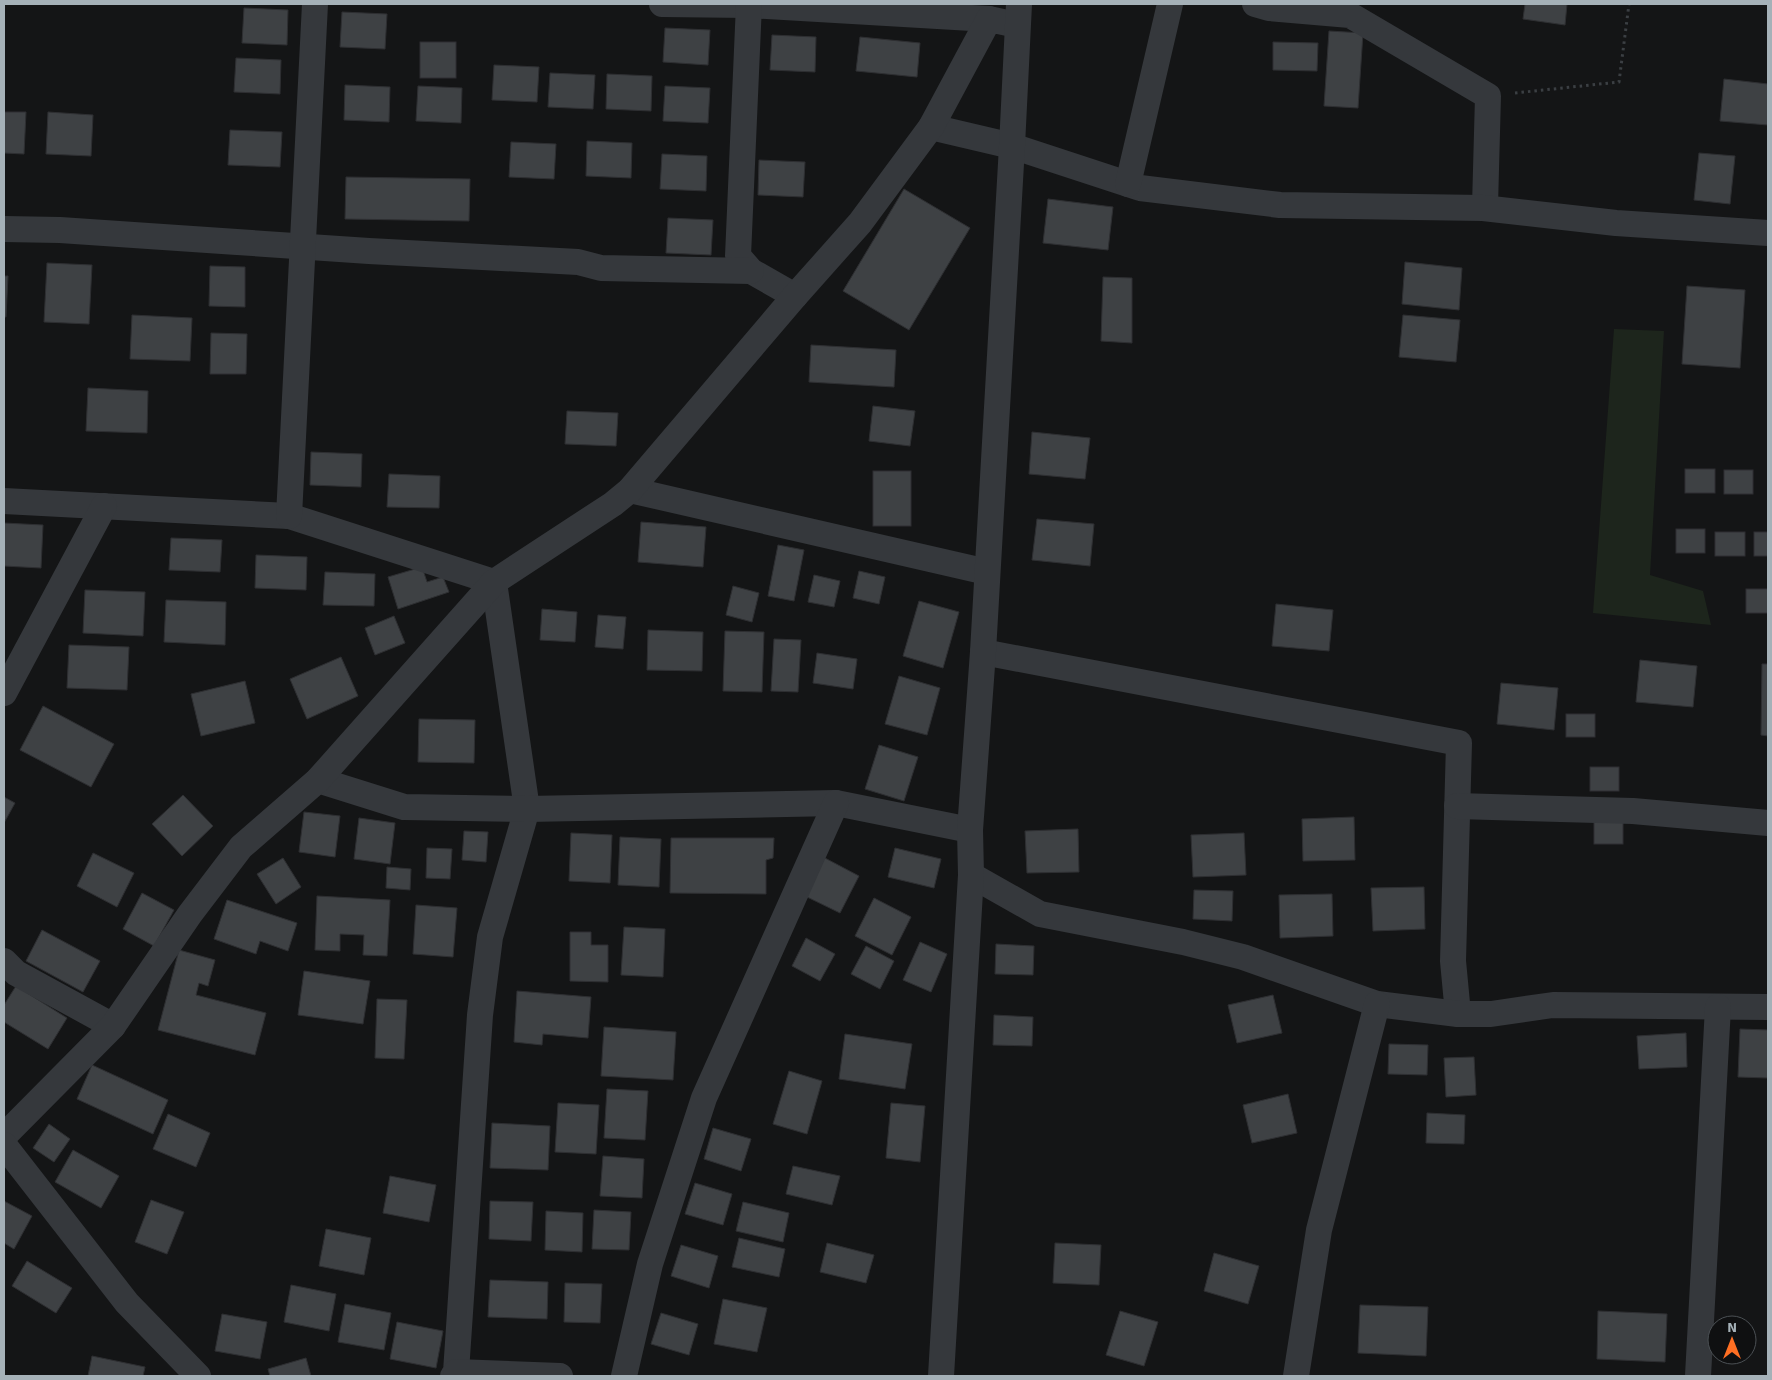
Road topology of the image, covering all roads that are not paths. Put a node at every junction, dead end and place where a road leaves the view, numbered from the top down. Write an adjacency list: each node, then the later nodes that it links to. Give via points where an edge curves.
1 (315, 4): 14 (street)
2 (662, 4): 3 (street)
3 (749, 4): 7 (street); 15 (street, via 738,256)
4 (1170, 4): 10 (street)
5 (1255, 4): 11 (street, via 1350,15 1488,96)
6 (1018, 14): 7 (street); 9 (street)
7 (989, 19): 8 (street)
8 (931, 127): 9 (street); 16 (street, via 860,223)
9 (1016, 147): 10 (street); 21 (street)
10 (1128, 184): 11 (street, via 1280,205)
11 (1483, 208): 13 (street, via 1616,223)
12 (4, 229): 14 (street)
13 (1768, 233)
14 (303, 246): 15 (street, via 578,262 601,268); 20 (street)
15 (752, 271): 16 (street)
16 (795, 296): 17 (street)
17 (630, 490): 21 (street); 22 (street)
18 (4, 501): 19 (street)
19 (104, 506): 20 (street); 24 (street)
20 (289, 516): 22 (street)
21 (987, 572): 23 (street)
22 (494, 582): 25 (street); 28 (street)
23 (983, 652): 27 (street, via 1459,743); 30 (street)
24 (4, 693)
25 (318, 780): 28 (street, via 404,807); 37 (street, via 241,847 190,914)
26 (836, 803): 28 (street); 30 (street); 43 (street, via 704,1098 650,1264)
27 (1457, 806): 29 (street, via 1633,811); 36 (street, via 1453,961)
28 (527, 809): 40 (street, via 490,937 480,1015)
29 (1768, 823)
30 (970, 830): 31 (street)
31 (971, 875): 33 (street, via 1040,914 1243,957); 44 (street)
32 (4, 961): 37 (street, via 16,973)
33 (1377, 1004): 36 (street); 45 (street, via 1319,1230)
34 (1718, 1007): 35 (street); 36 (street, via 1553,1005 1491,1014); 46 (street)
35 (1768, 1007)
36 (1458, 1014)
37 (113, 1026): 38 (street)
38 (4, 1136)
39 (4, 1145): 41 (street, via 127,1303)
40 (455, 1374): 42 (street)
41 (198, 1376)
42 (560, 1376)
43 (624, 1376)
44 (941, 1376)
45 (1296, 1376)
46 (1698, 1376)

